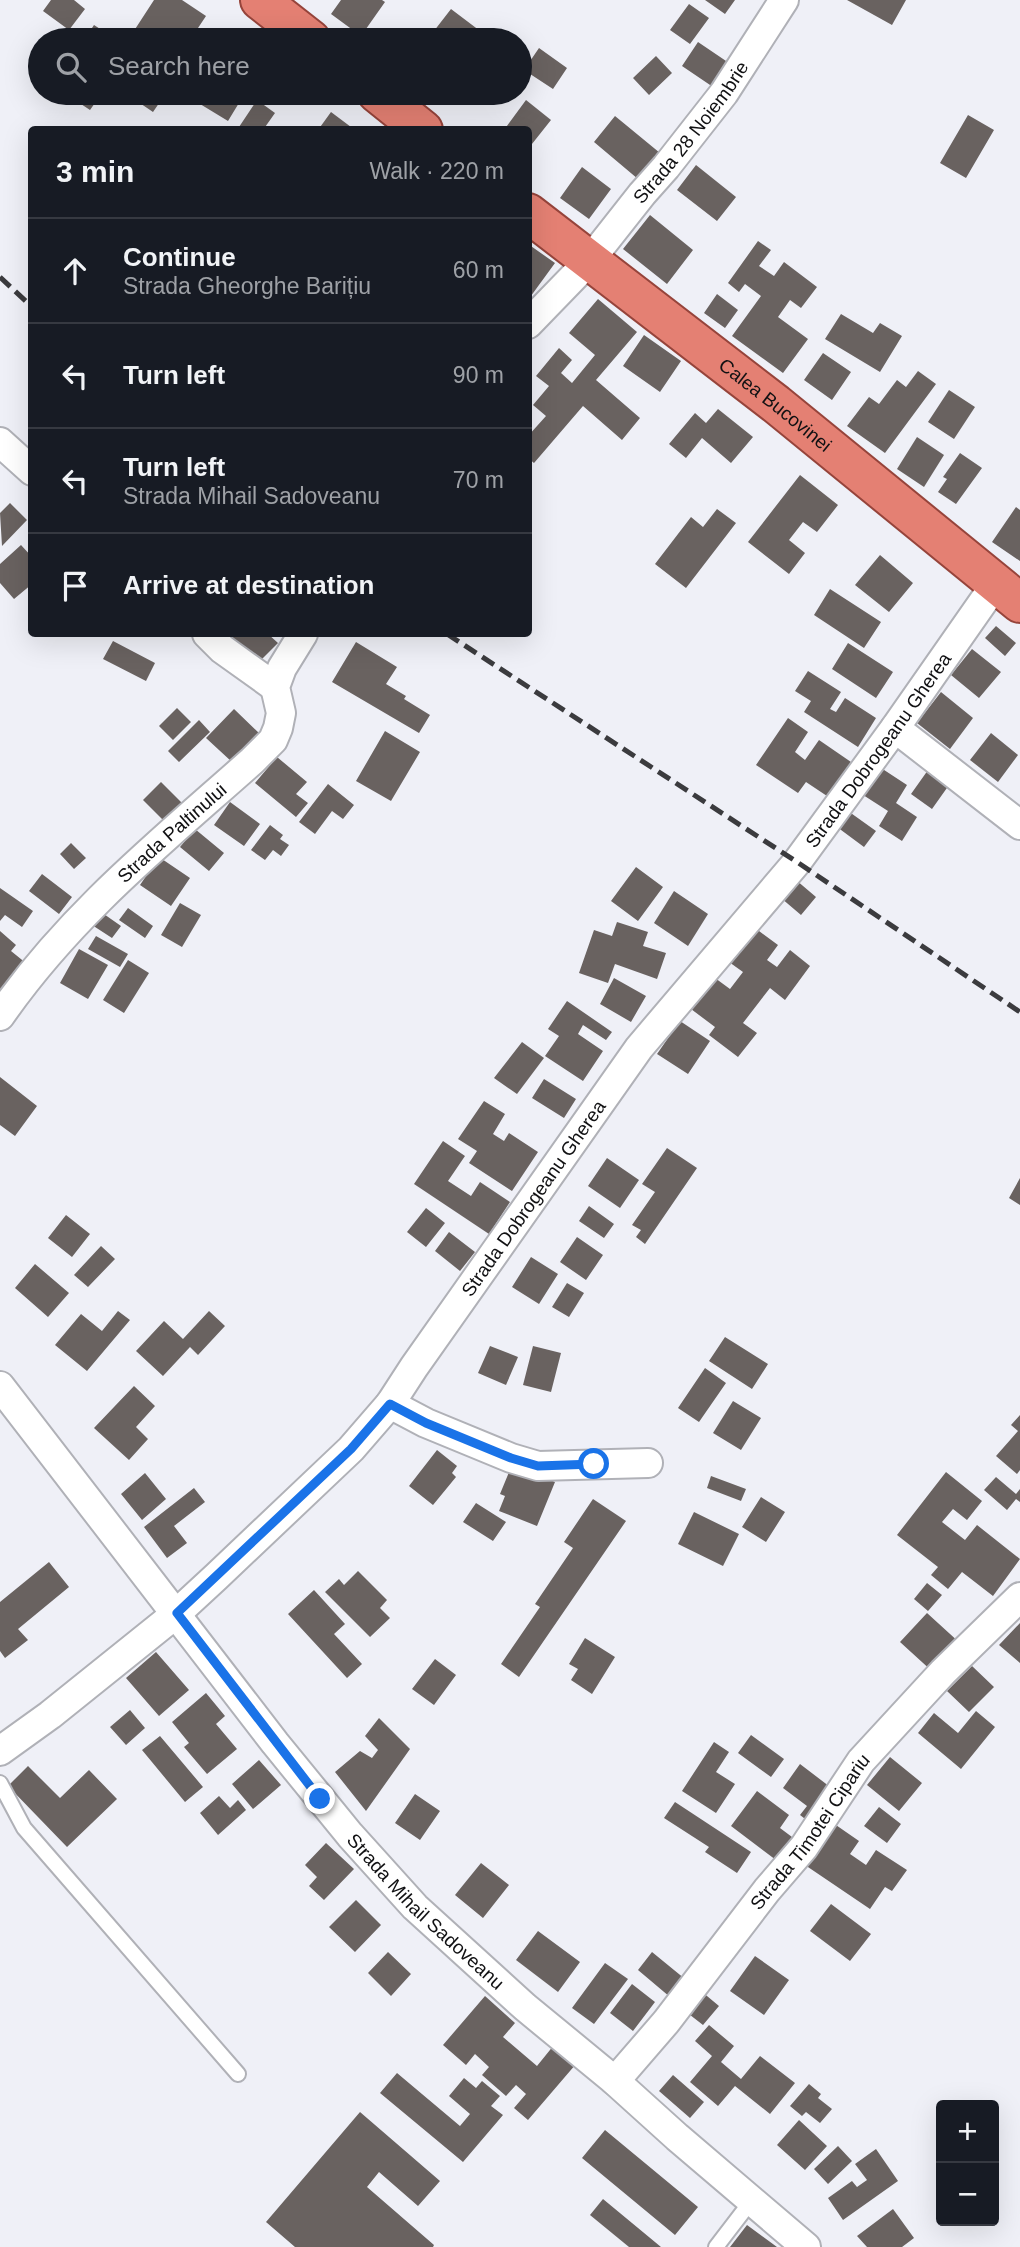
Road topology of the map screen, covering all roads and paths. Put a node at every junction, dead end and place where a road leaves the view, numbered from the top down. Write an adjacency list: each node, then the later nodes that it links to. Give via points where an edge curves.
1 (260, 0): 3 (highway)
2 (784, 0): 7 (street, Strada 28 Noiembrie, via 724,93)
3 (296, 28)
4 (392, 105): 5 (highway)
5 (418, 126)
6 (532, 216): 7 (highway, Calea Bucovinei)
7 (590, 260): 8 (street); 11 (highway, Calea Bucovinei)
8 (532, 320)
9 (0, 442): 10 (street)
10 (28, 467)
11 (1009, 593): 15 (street, Strada Dobrogeanu Gherea)
12 (210, 637): 14 (street)
13 (301, 637): 14 (street)
14 (275, 687): 17 (street, Strada Paltinului, via 281,713 273,740 90,906)
15 (895, 728): 16 (street); 19 (street, Strada Dobrogeanu Gherea, via 797,862 639,1048)
16 (1020, 825)
17 (0, 1016)
18 (0, 1386): 22 (street, Strada Mihail Sadoveanu)
19 (390, 1404): 20 (street, via 426,1423 538,1466); 22 (street, Strada Dobrogeanu Gherea, via 351,1449)
20 (648, 1463)
21 (1020, 1597): 26 (street, Strada Timotei Cipariu, via 861,1761 803,1847)
22 (177, 1613): 23 (street, Strada Dobrogeanu Gherea); 26 (street, Strada Mihail Sadoveanu, via 328,1808 415,1907)
23 (0, 1751)
24 (0, 1783): 25 (lane, via 24,1828)
25 (238, 2074)
26 (615, 2081): 27 (street, Strada Mihail Sadoveanu)
27 (752, 2200): 28 (lane); 29 (street, Strada Mihail Sadoveanu)
28 (716, 2247)
29 (806, 2247)

